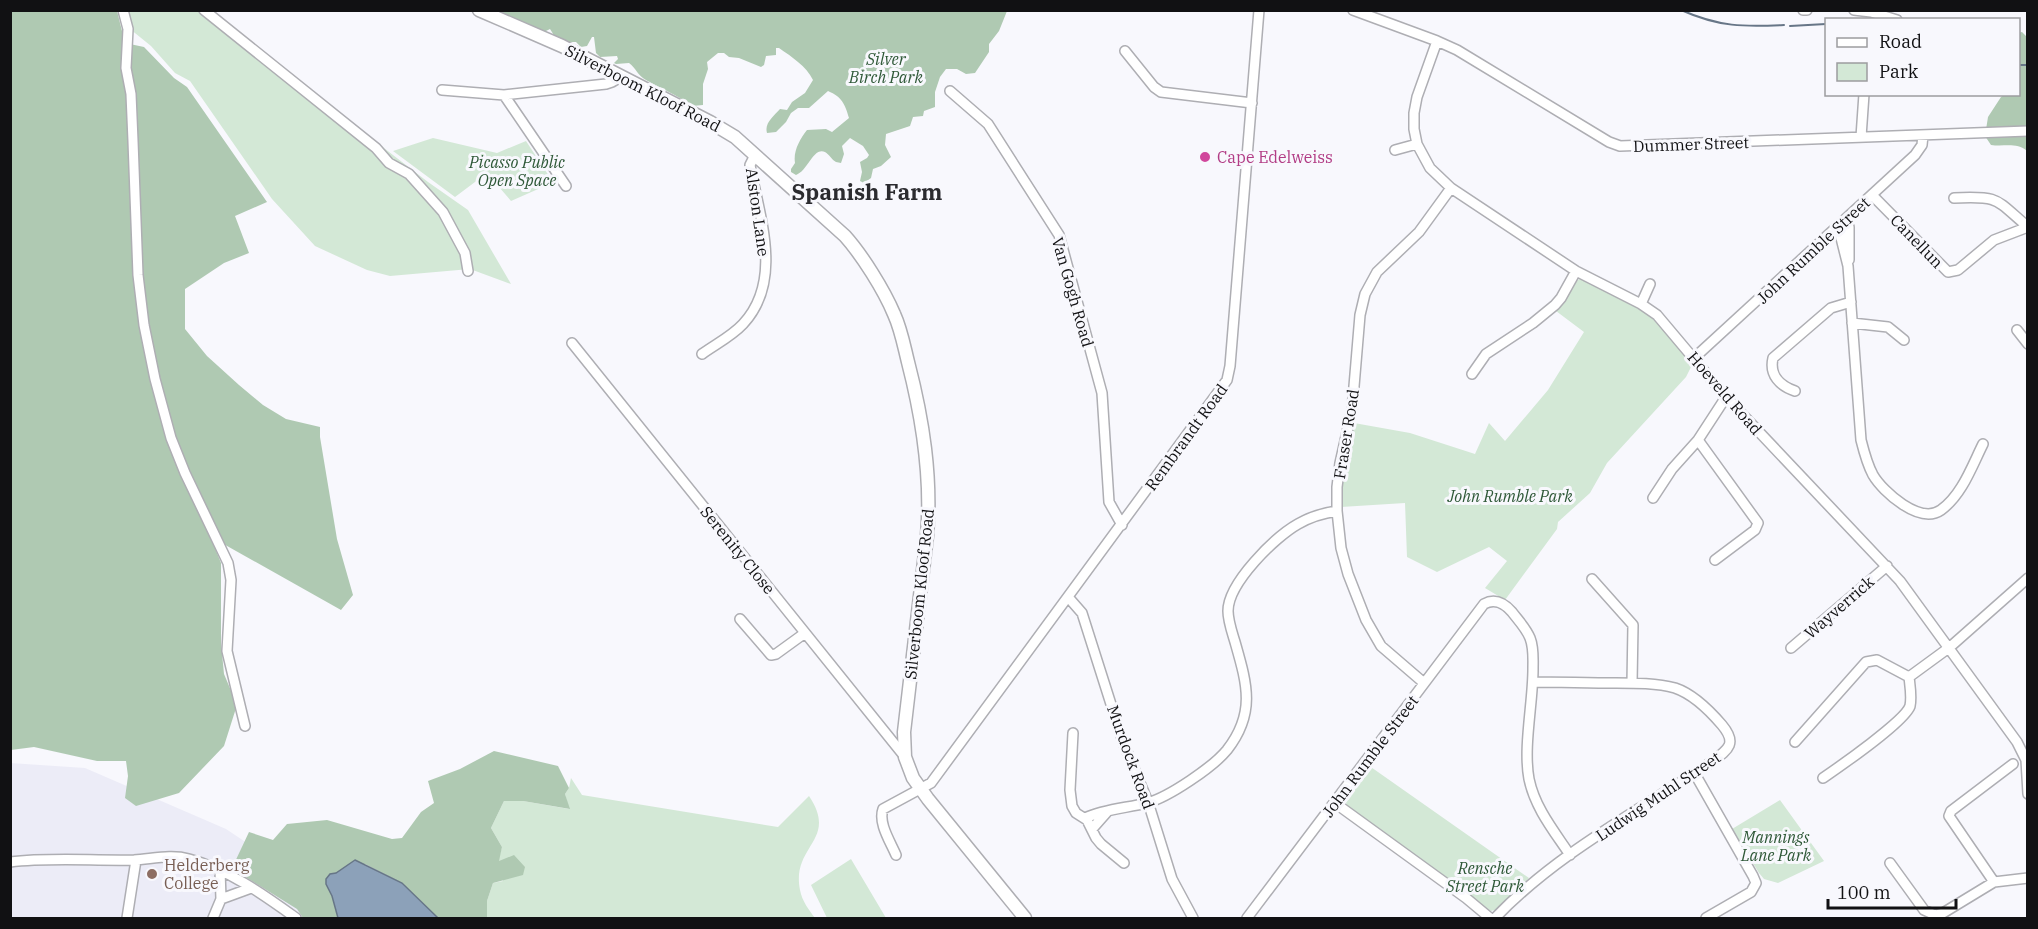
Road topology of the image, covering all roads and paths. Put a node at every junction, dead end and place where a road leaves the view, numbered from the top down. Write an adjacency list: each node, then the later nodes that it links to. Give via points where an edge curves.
1 (123, 10): 63 (street, via 128,29 126,68 144,325 171,438 228,563 231,594 227,651)
2 (204, 10): 31 (street, via 376,148 388,163 409,174 443,212 465,253)
3 (479, 10): 10 (street, Silverboom Kloof Road)
4 (1259, 10): 15 (street, Rembrandt Road)
5 (1353, 10): 8 (street, Dummer Street)
6 (1854, 10): 7 (street)
7 (1889, 18)
8 (1437, 40): 18 (street, Dummer Street, via 1620,146); 19 (street, Hoeveld Road, via 1415,105)
9 (1125, 51): 15 (street, via 1161,92)
10 (622, 76): 13 (street, via 606,84); 21 (street, Silverboom Kloof Road, via 710,122)
11 (442, 90): 13 (street)
12 (950, 91): 49 (street, Van Gogh Road, via 988,124 1059,235 1102,393 1109,502)
13 (504, 94): 22 (street)
14 (1864, 96): 18 (street)
15 (1252, 103): 49 (street, Rembrandt Road, via 1229,375)
16 (2028, 131): 17 (street, Dummer Street)
17 (1923, 135): 18 (street, Dummer Street); 24 (street, John Rumble Street, via 1922,146 1915,155)
18 (1861, 137)
19 (1417, 144): 20 (street); 23 (street, Hoeveld Road, via 1430,168)
20 (1395, 150)
21 (755, 154): 40 (street, Alston Lane, via 750,165 766,246 762,285 744,322); 66 (street, Silverboom Kloof Road, via 855,247 894,313 918,400 929,512 904,732)
22 (566, 186)
23 (1451, 188): 30 (street, Hoeveld Road); 48 (street, Fraser Road, via 1419,232 1377,272 1365,294 1352,410 1340,463)
24 (1872, 195): 26 (street, John Rumble Street); 27 (street, Canellun, via 1948,272 1958,270 1994,240)
25 (1954, 198): 27 (street, Canellun, via 1998,200)
26 (1845, 220): 28 (street, John Rumble Street); 29 (street, via 1850,227)
27 (2027, 227)
28 (1835, 229): 29 (street, via 1840,234); 41 (street, John Rumble Street)
29 (1848, 266): 33 (street)
30 (1576, 270): 34 (street, Hoeveld Road); 42 (street, via 1555,305 1486,354)
31 (468, 271)
32 (1650, 284): 34 (street)
33 (1851, 302): 35 (street); 43 (street, via 1831,308 1773,358 1774,375 1782,385)
34 (1641, 304): 41 (street, Hoeveld Road, via 1657,315)
35 (1852, 323): 37 (street, via 1888,327); 46 (street, via 1861,440 1867,463 1884,489 1919,512 1938,512 1966,479)
36 (2017, 330): 39 (street)
37 (1904, 340)
38 (572, 343): 56 (street, Serenity Close)
39 (2028, 344)
40 (702, 354)
41 (1694, 359): 44 (street, Hoeveld Road)
42 (1472, 374)
43 (1795, 391)
44 (1726, 397): 45 (street); 51 (street, Hoeveld Road)
45 (1698, 440): 47 (street); 50 (street, via 1758,523 1755,530)
46 (1983, 444)
47 (1653, 498)
48 (1337, 511): 61 (street, Fraser Road, via 1348,574 1370,629 1389,655); 72 (street, via 1318,514 1281,534 1241,579 1228,607 1247,692 1241,729 1227,750 1205,770)
49 (1122, 525): 54 (street, Rembrandt Road)
50 (1715, 560)
51 (1887, 566): 57 (street, Hoeveld Road); 58 (street, Wayverrick)
52 (2028, 578): 57 (street)
53 (1592, 579): 62 (street, via 1633,625)
54 (1068, 597): 70 (street, Rembrandt Road, via 931,783); 72 (street, Murdock Road, via 1082,613 1123,742)
55 (740, 619): 56 (street, via 771,655)
56 (805, 633): 66 (street, Serenity Close)
57 (1950, 646): 59 (street); 71 (street, Hoeveld Road, via 2022,752)
58 (1791, 648)
59 (1909, 677): 65 (street, via 1877,660 1866,662); 69 (street, via 1907,711)
60 (1533, 682): 61 (street, John Rumble Street, via 1529,636 1509,608 1496,601 1484,604); 62 (street, Ludwig Muhl Street); 78 (street, via 1529,776 1536,803)
61 (1424, 683): 73 (street, John Rumble Street)
62 (1632, 683): 68 (street, Ludwig Muhl Street, via 1682,691 1724,727 1730,740 1728,748)
63 (245, 726)
64 (1073, 733): 75 (street, via 1070,799 1076,813)
65 (1796, 742)
66 (905, 757): 70 (street, Silverboom Kloof Road)
67 (2013, 764): 85 (street, via 1949,816)
68 (1695, 774): 78 (street, Ludwig Muhl Street); 97 (street, via 1755,883 1751,892)
69 (1823, 778)
70 (920, 789): 77 (street, Rembrandt Road, via 882,810); 92 (street, Silverboom Kloof Road)
71 (2028, 794)
72 (1148, 802): 74 (street); 93 (street, Murdock Road, via 1172,879)
73 (1335, 803): 94 (street, John Rumble Street); 95 (street)
74 (1107, 812): 75 (street); 76 (street)
75 (1085, 818): 76 (street)
76 (1092, 829): 81 (street, via 1101,844)
77 (896, 855)
78 (1570, 855): 96 (street, Ludwig Muhl Street, via 1529,884)
79 (136, 860): 80 (street); 83 (street, via 174,856); 89 (street)
80 (10, 862)
81 (1124, 862)
82 (1890, 863): 85 (street, via 1924,910 1935,915)
83 (220, 870): 86 (street); 87 (street)
84 (2028, 878): 85 (street)
85 (1994, 882)
86 (251, 888): 87 (street); 88 (street)
87 (221, 899): 90 (street)
88 (286, 915): 91 (street)
89 (127, 918)
90 (213, 918)
91 (296, 918)
92 (1025, 918)
93 (1193, 918)
94 (1247, 918)
95 (1490, 918)
96 (1495, 918)
97 (1706, 918)

